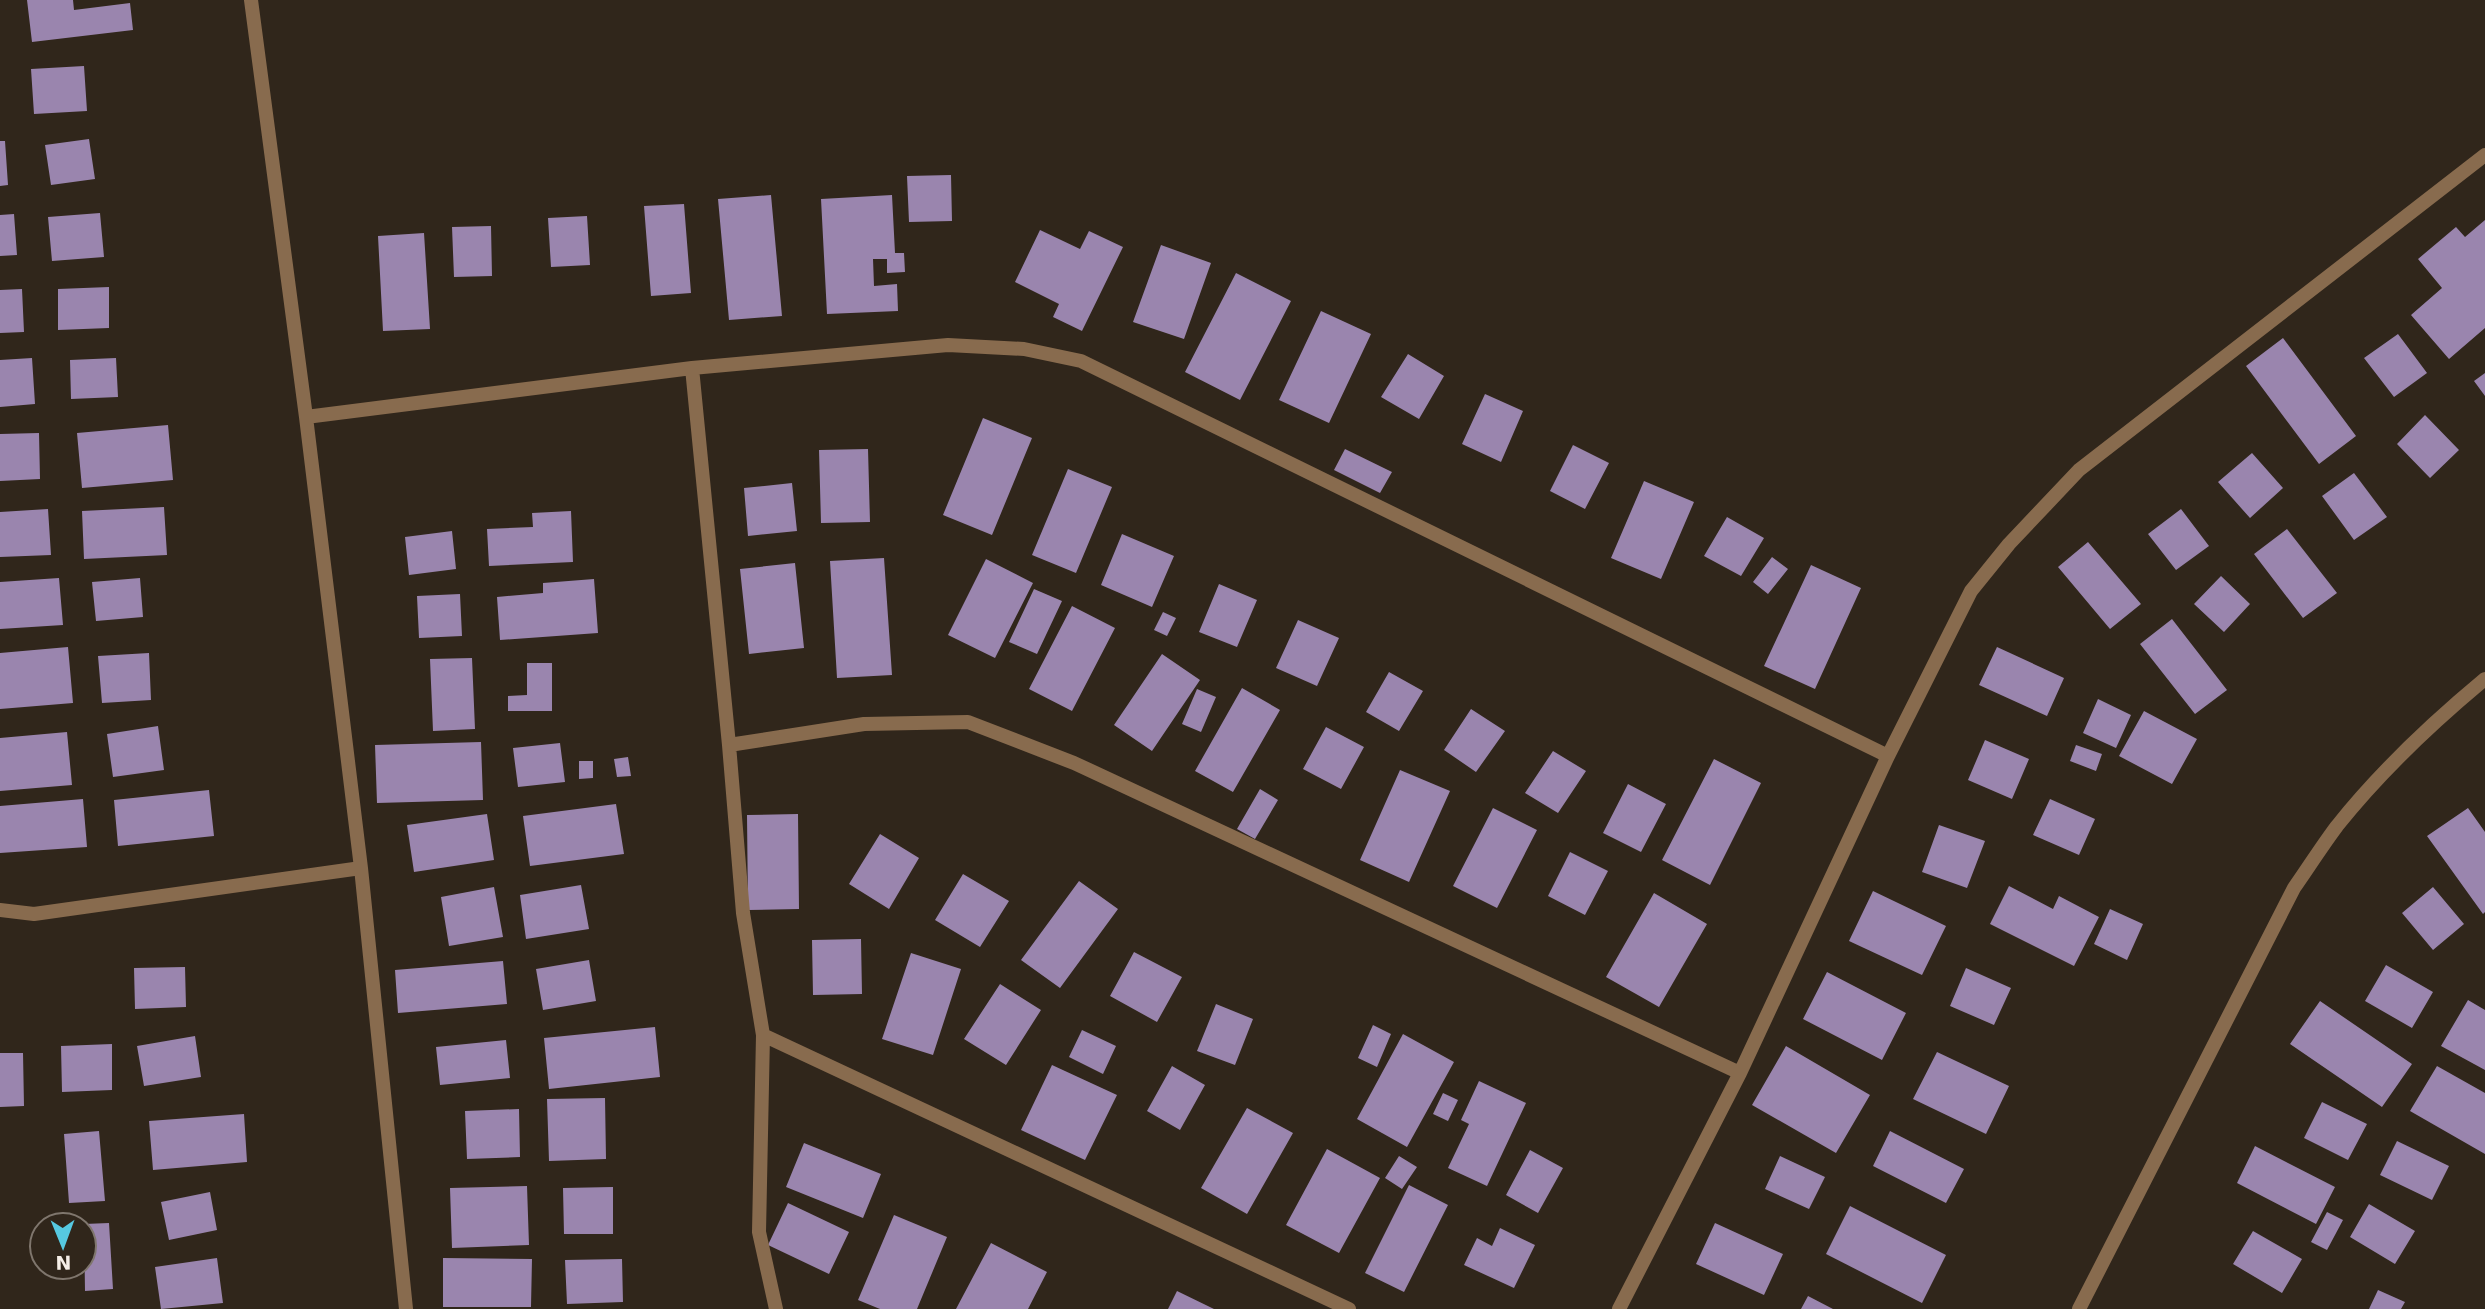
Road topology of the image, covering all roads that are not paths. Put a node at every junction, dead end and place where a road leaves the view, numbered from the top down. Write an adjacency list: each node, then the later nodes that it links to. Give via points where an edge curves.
1 (251, 0): 4 (street)
2 (2485, 155): 7 (street, via 2079,470 1971,591)
3 (692, 368): 4 (street); 6 (street); 7 (street, via 948,345 1024,349 1080,362)
4 (306, 417): 8 (street)
5 (2485, 679): 16 (street, via 2381,776 2294,888)
6 (729, 745): 10 (street, via 743,913); 11 (street, via 864,724 968,722 1074,763)
7 (1888, 756): 11 (street)
8 (361, 868): 9 (street, via 34,914); 12 (street)
9 (0, 910)
10 (763, 1035): 13 (street, via 759,1232); 14 (street)
11 (1740, 1073): 15 (street)
12 (406, 1309)
13 (776, 1309)
14 (1349, 1309)
15 (1619, 1309)
16 (2080, 1309)

